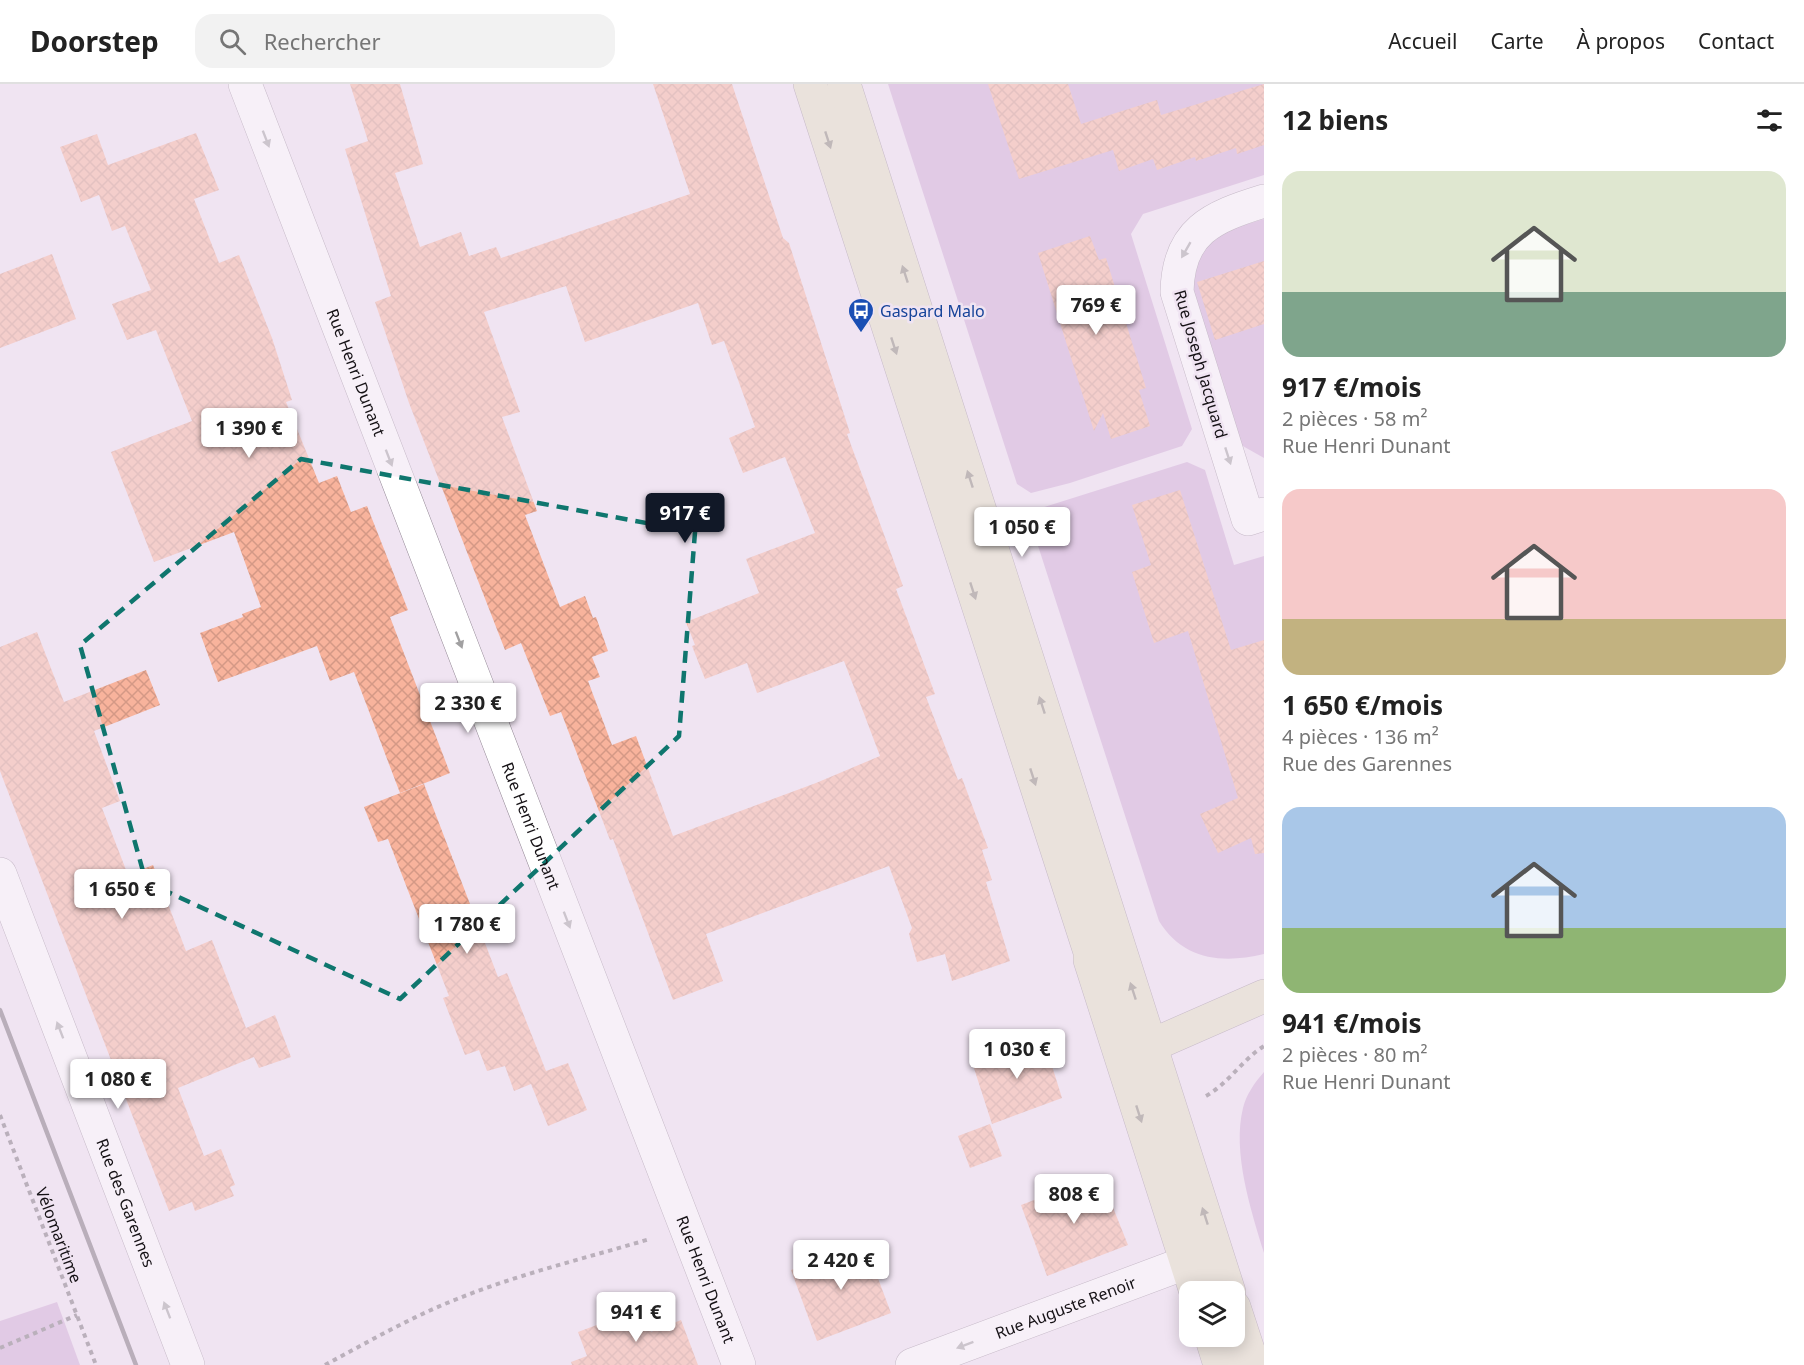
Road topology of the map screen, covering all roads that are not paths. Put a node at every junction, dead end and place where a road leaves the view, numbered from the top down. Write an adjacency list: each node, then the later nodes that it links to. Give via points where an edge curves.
1 (245, 84): 14 (street, Rue Henri Dunant, one-way to 14)
2 (810, 84): 8 (main road, one-way to 8, via 1090,960)
3 (844, 84): 8 (main road, one-way to 3)
4 (1264, 201): 5 (street, Rue Joseph Jacquard, one-way to 5, via 1229,212 1204,226 1185,249 1177,292 1248,519)
5 (1264, 514)
6 (0, 874): 13 (street, Rue des Garennes, one-way to 6)
7 (1264, 996): 8 (main road)
8 (1136, 1052): 9 (main road, one-way to 9); 9 (main road, one-way to 8, via 1172,1114)
9 (1200, 1268): 10 (main road); 15 (street, Rue Auguste Renoir, one-way to 15)
10 (1216, 1281)
11 (1245, 1341): 17 (main road)
12 (1214, 1347): 16 (main road)
13 (188, 1365)
14 (739, 1365)
15 (912, 1365)
16 (1220, 1365)
17 (1253, 1365)

